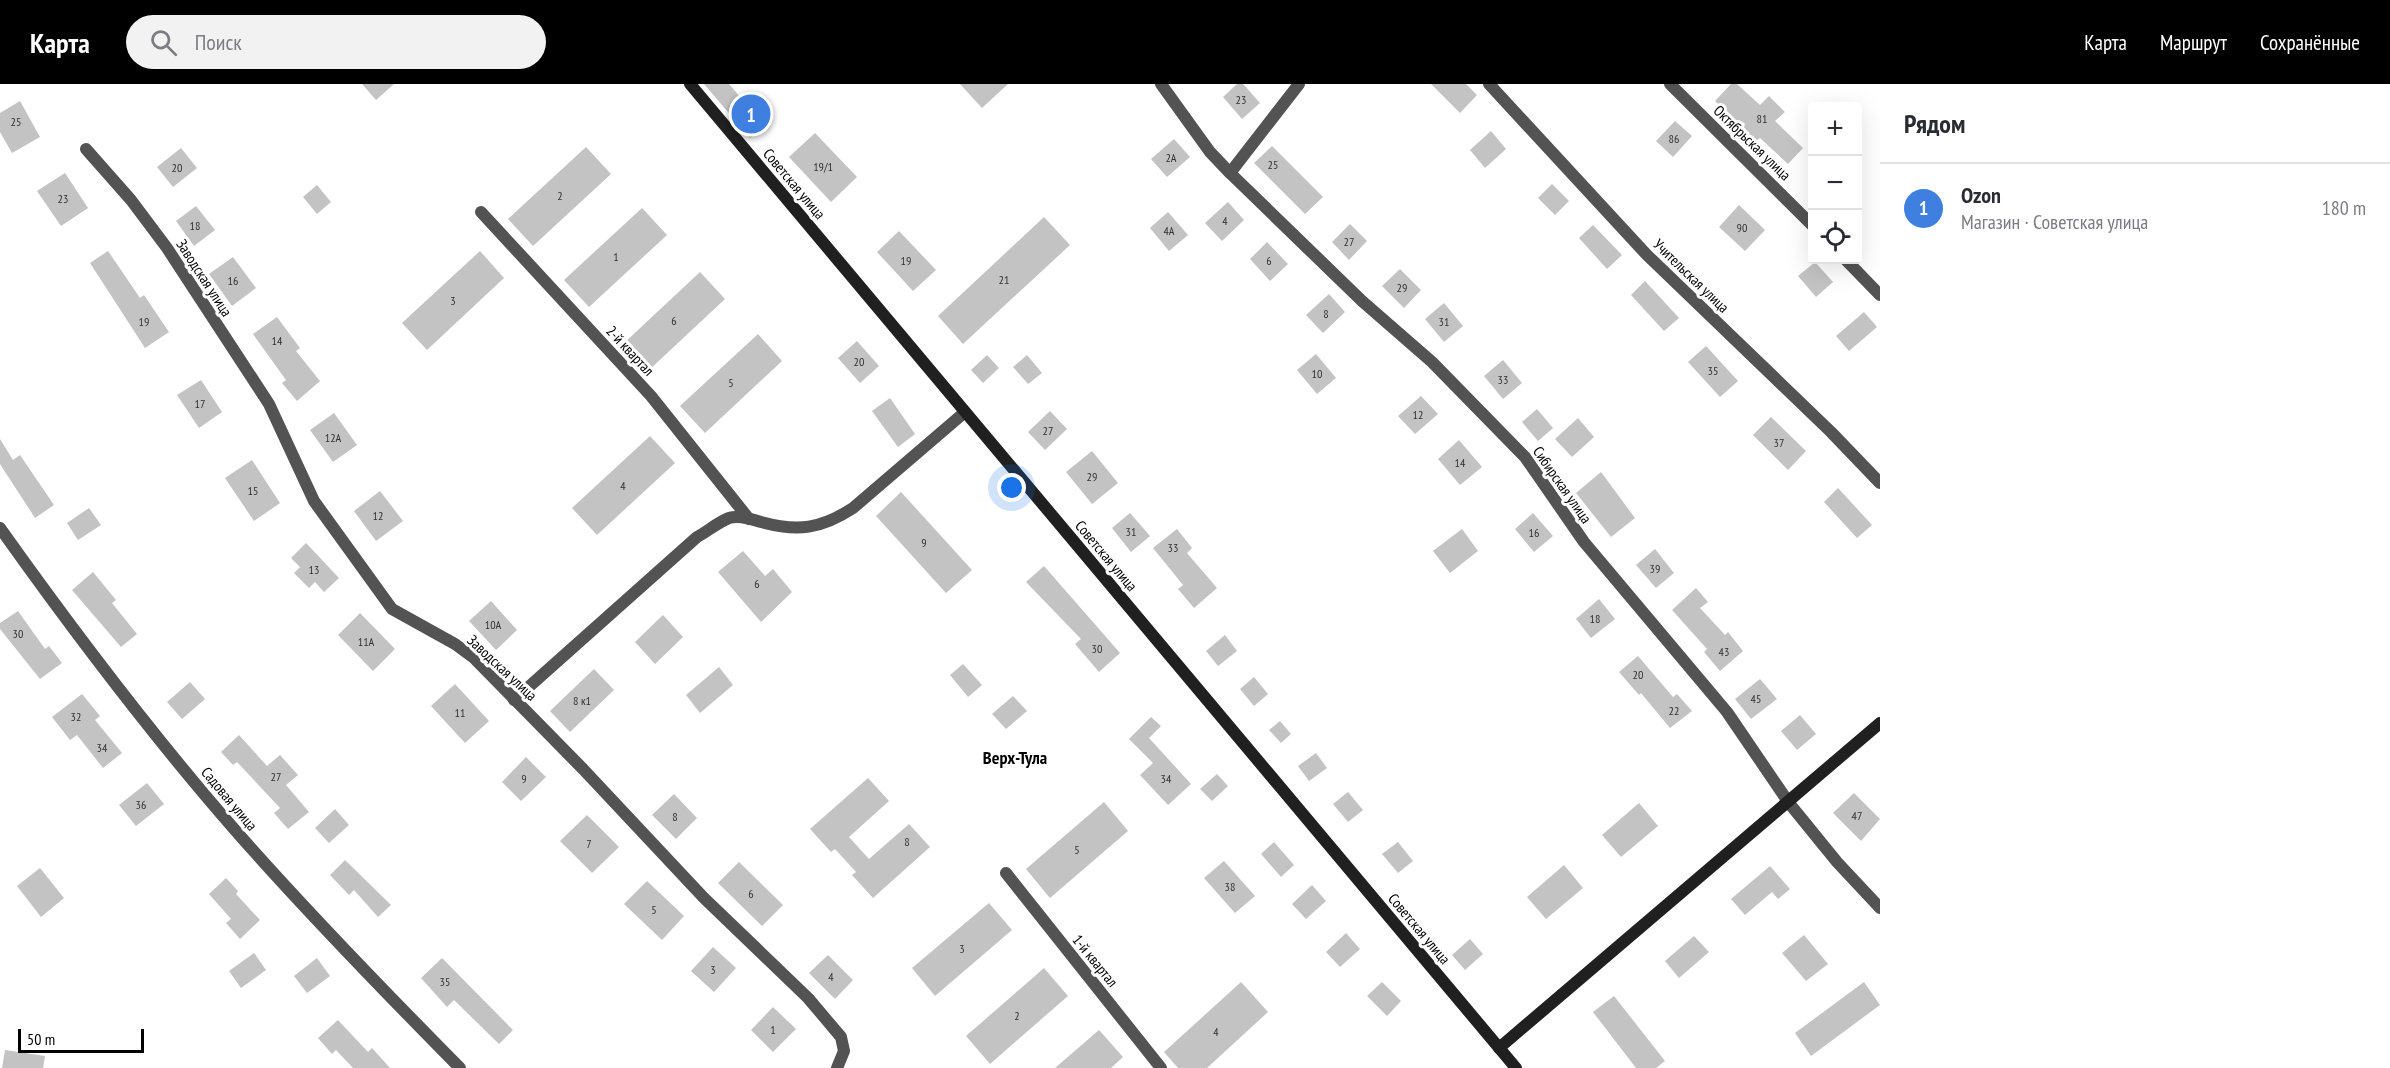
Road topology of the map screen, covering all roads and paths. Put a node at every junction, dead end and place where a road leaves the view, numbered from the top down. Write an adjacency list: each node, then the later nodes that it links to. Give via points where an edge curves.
1 (690, 84): 12 (main road, Советская улица)
2 (1161, 84): 7 (street, Сибирская улица)
3 (1299, 84): 7 (street)
4 (1489, 84): 13 (street, Учительская улица, via 1647,255)
5 (1670, 84): 9 (street, Октябрьская улица)
6 (86, 149): 16 (street, Заводская улица, via 167,248 269,404 314,501 392,609 474,658)
7 (1230, 173): 18 (street, Сибирская улица, via 1362,301 1432,362 1525,457 1584,542 1727,712)
8 (481, 212): 14 (street, 2-й квартал, via 651,396)
9 (1808, 221)
10 (1850, 264): 11 (street)
11 (1880, 295)
12 (965, 412): 14 (street, via 834,521 807,529); 21 (main road, Советская улица)
13 (1880, 483)
14 (749, 519): 16 (street, via 730,518 697,537)
15 (0, 528): 22 (street, Садовая улица, via 127,700 234,829)
16 (514, 700): 23 (street, Заводская улица, via 704,898 808,998 841,1037 844,1051)
17 (1880, 723): 18 (main road)
18 (1789, 803): 20 (street, Сибирская улица); 21 (main road)
19 (1006, 873): 24 (street, 1-й квартал)
20 (1880, 909)
21 (1499, 1048): 25 (main road, Советская улица)
22 (460, 1068)
23 (837, 1068)
24 (1161, 1068)
25 (1516, 1068)

